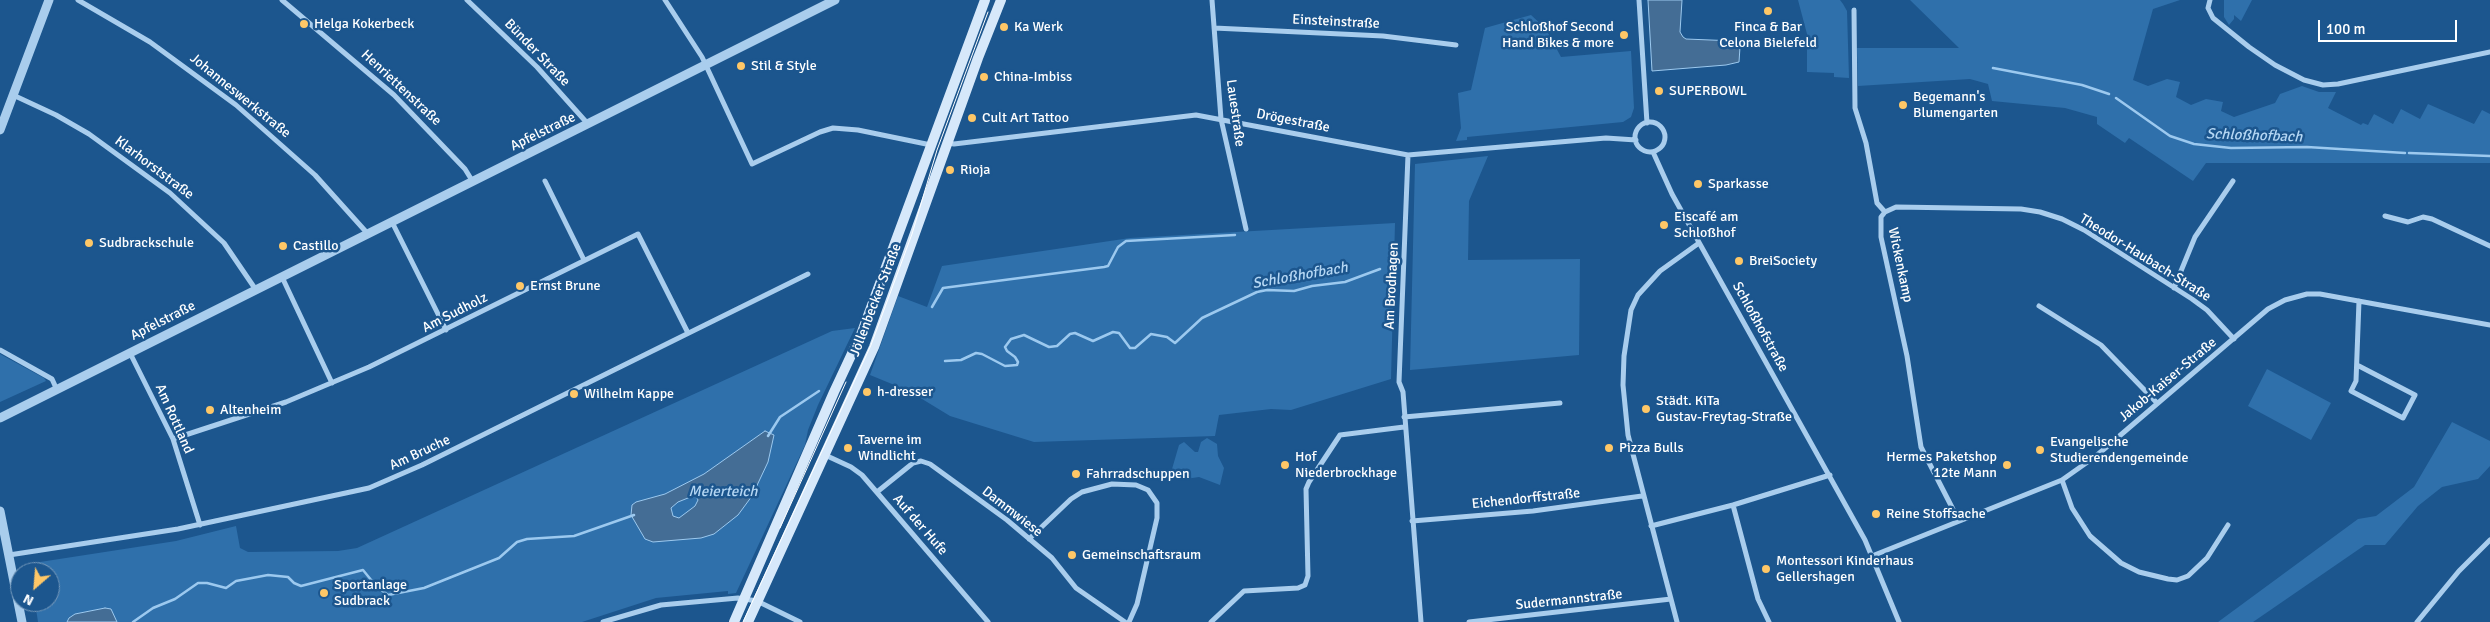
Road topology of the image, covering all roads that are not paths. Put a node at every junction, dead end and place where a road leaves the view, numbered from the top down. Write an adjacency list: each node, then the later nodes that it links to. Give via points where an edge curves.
1 (49, 0): 17 (street)
2 (78, 0): 34 (street, Johanneswerkstraße, via 150,42 236,105 316,175)
3 (282, 0): 28 (street, Henriettenstraße, via 401,102 465,169)
4 (467, 0): 20 (street, Bünder Straße, via 537,67)
5 (665, 0): 16 (street)
6 (835, 0): 16 (street, Apfelstraße)
7 (985, 0): 24 (main road, Jöllenbecker Straße)
8 (1001, 0): 23 (main road, Jöllenbecker Straße)
9 (1212, 0): 13 (street, Lauestraße)
10 (1638, 0): 19 (street)
11 (2210, 0): 15 (street, via 2208,8 2213,18 2249,48 2304,80 2323,85)
12 (1854, 10): 30 (street, Wickenkamp, via 1855,108 1866,143 1877,203)
13 (1214, 28): 14 (street, Einsteinstraße, via 1374,35); 18 (street, Lauestraße)
14 (1456, 45)
15 (2490, 52)
16 (705, 65): 20 (street, Apfelstraße); 24 (street, via 752,164 834,128)
17 (13, 96): 21 (street); 41 (street, Klarhorststraße, via 89,134 170,193 224,244)
18 (1222, 119): 23 (street, Drögestraße, via 1196,115); 26 (street, Drögestraße); 33 (street, Lauestraße)
19 (1648, 123): 22 (street, via 1637,130); 25 (street, via 1659,125 1665,135 1663,145)
20 (588, 125): 28 (street, Apfelstraße)
21 (0, 130)
22 (1636, 140): 25 (street, via 1644,150); 26 (street, Drögestraße, via 1606,138)
23 (947, 143): 59 (main road, Jöllenbecker Straße, via 879,334)
24 (932, 145): 75 (main road, Jöllenbecker Straße, via 862,332)
25 (1654, 152): 35 (street, Schloßhofstraße)
26 (1408, 155): 55 (street, Am Brodhagen, via 1399,372)
27 (545, 181): 37 (street)
28 (473, 182): 32 (street, Apfelstraße)
29 (2233, 182): 40 (street, via 2195,237)
30 (1885, 212): 40 (street, Theodor-Haubach-Straße, via 1896,208 2040,212 2084,230); 67 (street, Wickenkamp, via 1881,217 1881,237 1906,348 1921,447)
31 (2385, 216): 36 (street, via 2408,222 2423,216)
32 (392, 222): 34 (street, Apfelstraße); 45 (street)
33 (1246, 229)
34 (368, 234): 39 (street, Apfelstraße)
35 (1699, 243): 60 (street, Schloßhofstraße); 63 (street, via 1660,271 1638,295 1631,310 1624,356 1625,414)
36 (2490, 246)
37 (584, 260): 45 (street, Am Sudholz); 46 (street, Am Sudholz, via 638,234)
38 (808, 274): 46 (street, Am Bruche)
39 (282, 277): 41 (street, Apfelstraße); 51 (street)
40 (2174, 288): 47 (street, Theodor-Haubach-Straße, via 2207,310)
41 (256, 290): 49 (street, Apfelstraße)
42 (2358, 301): 44 (street, Jakob-Kaiser-Straße); 47 (street, Jakob-Kaiser-Straße, via 2320,294 2294,297 2268,310); 50 (street)
43 (2039, 306): 54 (street, via 2101,345)
44 (2490, 325)
45 (446, 330): 51 (street, Am Sudholz)
46 (688, 333): 68 (street, Am Bruche, via 382,483)
47 (2234, 339): 54 (street, Jakob-Kaiser-Straße)
48 (0, 350): 52 (street, via 52,379)
49 (130, 353): 52 (street, Apfelstraße); 58 (street, Am Rottland)
50 (2357, 365): 50 (street, via 2356,381 2351,391 2404,418 2415,395)
51 (332, 384): 58 (street, Am Sudholz)
52 (57, 390): 56 (street, Apfelstraße)
53 (1560, 403): 55 (street)
54 (2157, 404): 61 (street, Jakob-Kaiser-Straße, via 2092,460)
55 (1404, 417): 57 (street, Am Brodhagen)
56 (0, 418)
57 (1404, 427): 66 (street, Am Brodhagen); 87 (street, via 1340,435 1309,482 1306,489 1308,576 1305,585 1244,590)
58 (173, 439): 68 (street, Am Rottland)
59 (825, 454): 62 (street, Auf der Hufe, via 857,471); 77 (main road, Jöllenbecker Straße)
60 (1830, 475): 64 (street); 74 (street, Schloßhofstraße)
61 (2062, 480): 67 (street, Jakob-Kaiser-Straße); 69 (street, via 2072,508 2090,536 2121,563 2139,572 2176,580 2188,576 2207,558)
62 (876, 492): 71 (street, Dammwiese, via 913,463 926,462 1003,516); 84 (street, Auf der Hufe)
63 (1642, 496): 66 (street, Eichendorffstraße, via 1533,511); 70 (street)
64 (1733, 505): 70 (street); 91 (street, via 1758,600)
65 (0, 511): 73 (street)
66 (1412, 521): 88 (street, Am Brodhagen)
67 (1959, 521): 74 (street, Jakob-Kaiser-Straße)
68 (200, 525): 73 (street, Am Bruche)
69 (2228, 525)
70 (1651, 526): 76 (street)
71 (1029, 539): 85 (street, Dammwiese, via 1052,558 1076,588); 86 (street, via 1071,498 1082,492 1112,484 1136,485 1148,490 1157,503 1157,518 1137,604)
72 (2490, 540): 93 (street, via 2459,571)
73 (9, 555): 79 (street)
74 (1872, 556): 92 (street, Schloßhofstraße)
75 (744, 598): 77 (street); 78 (street, via 661,604); 81 (main road, Jöllenbecker Straße)
76 (1671, 599): 89 (street, Sudermannstraße); 90 (street)
77 (757, 601): 82 (main road, Jöllenbecker Straße); 83 (street)
78 (614, 620): 80 (street)
79 (22, 622)
80 (603, 622)
81 (734, 622)
82 (748, 622)
83 (800, 622)
84 (988, 622)
85 (1125, 622)
86 (1129, 622)
87 (1210, 622)
88 (1421, 622)
89 (1469, 622)
90 (1677, 622)
91 (1769, 622)
92 (1898, 622)
93 (2417, 622)

